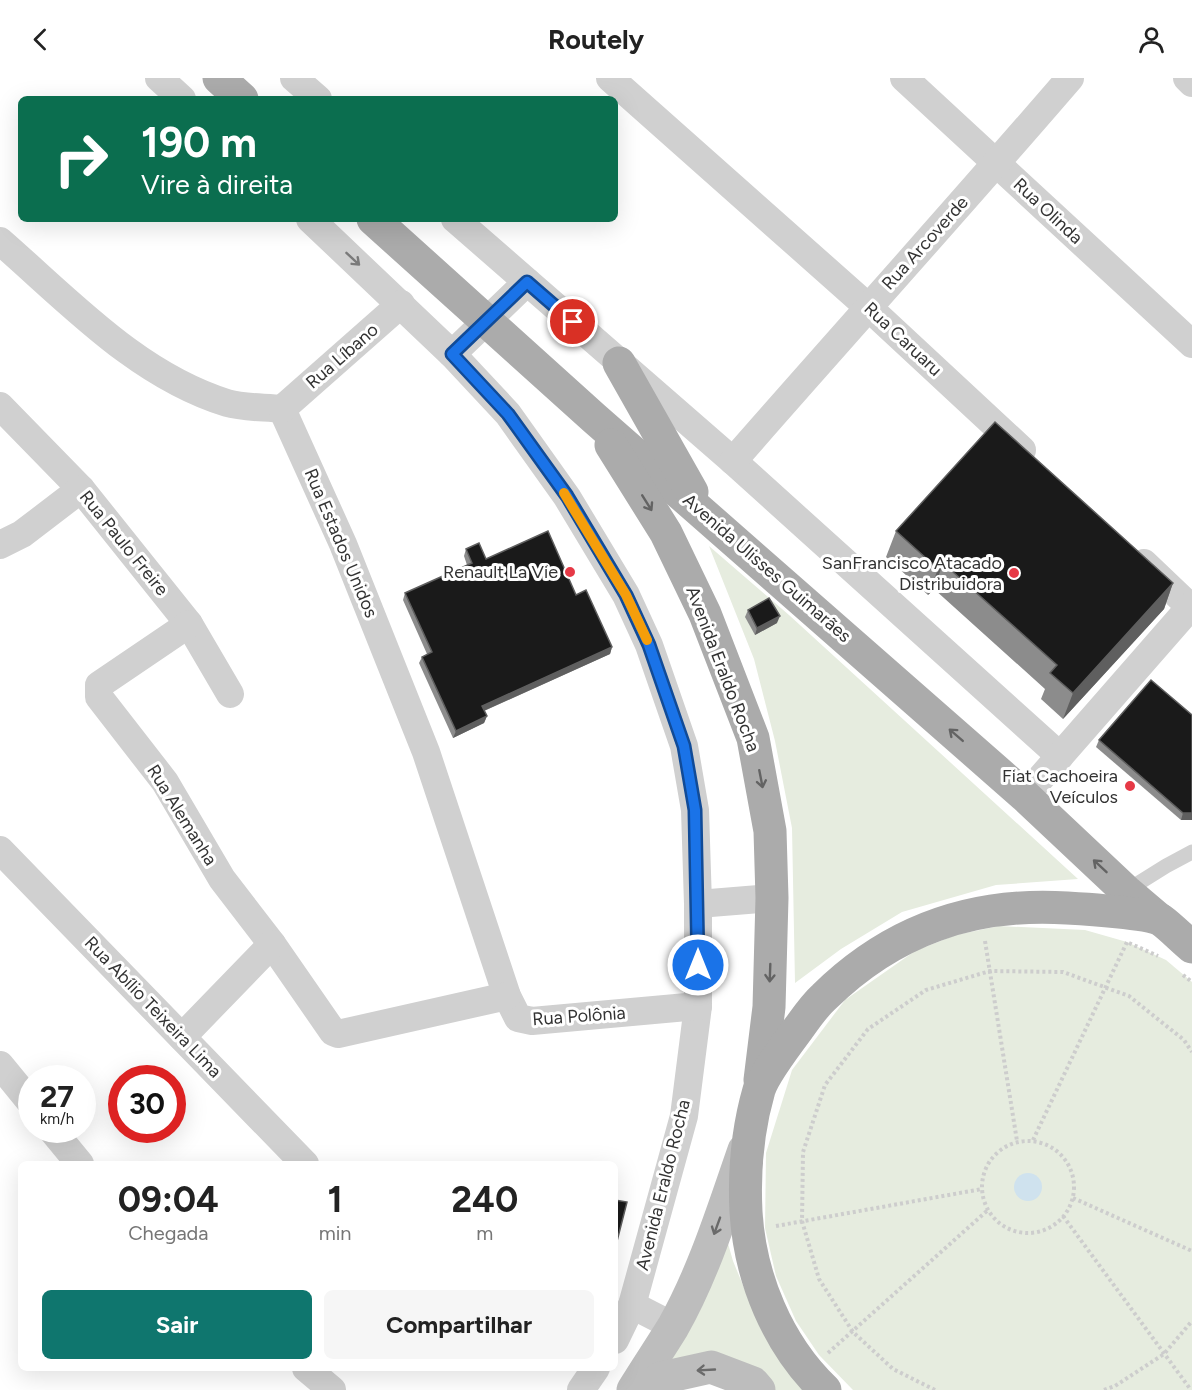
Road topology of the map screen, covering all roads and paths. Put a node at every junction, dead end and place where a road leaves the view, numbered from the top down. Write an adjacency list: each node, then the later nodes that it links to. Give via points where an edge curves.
1 (159, 78): 9 (street)
2 (219, 78): 10 (main road)
3 (294, 78): 11 (street)
4 (610, 78): 19 (street, Rua Caruaru)
5 (904, 78): 12 (street, Rua Olinda)
6 (1070, 78): 12 (street, Rua Arcoverde)
7 (1187, 78): 8 (street)
8 (1192, 83)
9 (179, 96)
10 (239, 96)
11 (315, 96)
12 (996, 164): 19 (street, Rua Arcoverde); 21 (street, Rua Olinda)
13 (313, 222): 18 (street, Avenida Eraldo Rocha, one-way to 18)
14 (376, 222): 20 (main road, Avenida Ulisses Guimarães)
15 (458, 222): 17 (street)
16 (0, 241): 25 (street, via 123,348 162,375 229,403)
17 (527, 282): 20 (street); 23 (street)
18 (401, 304): 22 (street, Avenida Eraldo Rocha); 25 (street, Rua Líbano)
19 (868, 307): 27 (street, Rua Arcoverde); 28 (street, Rua Caruaru)
20 (486, 321): 22 (street); 26 (main road, Avenida Ulisses Guimarães)
21 (1192, 344)
22 (452, 354): 42 (street, Avenida Eraldo Rocha, via 508,414 567,496 626,595 649,645 684,746 695,810)
23 (619, 363): 27 (street); 30 (main road)
24 (0, 406): 29 (street, Rua Paulo Freire)
25 (282, 409): 52 (street, Rua Estados Unidos, via 343,544 426,752)
26 (594, 418): 30 (main road, Avenida Ulisses Guimarães); 41 (main road, Avenida Eraldo Rocha, one-way to 41, via 666,533 705,614 753,738 771,831)
27 (733, 461): 36 (street)
28 (1042, 469)
29 (81, 489): 32 (street, via 22,534); 34 (street, Rua Paulo Freire)
30 (704, 512): 37 (main road, Avenida Ulisses Guimarães, one-way to 30)
31 (1120, 542): 33 (street)
32 (0, 545)
33 (1191, 606): 36 (street)
34 (189, 624): 35 (street, Rua Paulo Freire); 47 (street, Rua Alemanha, via 99,685 99,697 165,782 222,879)
35 (230, 694)
36 (1060, 756): 37 (street)
37 (1025, 796): 40 (main road, Avenida Ulisses Guimarães, one-way to 37)
38 (0, 849): 54 (street, Rua Abílio Teixeira Lima)
39 (1192, 852): 40 (lane)
40 (1126, 891): 44 (main road, Avenida Ulisses Guimarães)
41 (772, 898): 42 (street); 58 (main road, Avenida Eraldo Rocha, one-way to 58, via 769,1007)
42 (698, 904): 53 (street, Avenida Eraldo Rocha)
43 (978, 913): 44 (main road, via 1052,907); 49 (path); 58 (main road, via 903,938 860,964 822,998)
44 (1159, 919): 48 (main road, Avenida Ulisses Guimarães)
45 (1116, 939): 46 (path)
46 (1127, 942): 48 (path); 51 (path)
47 (272, 944): 52 (street, Rua Alemanha, via 338,1034); 54 (street)
48 (1178, 958): 50 (path)
49 (990, 971): 51 (path, via 1064,972); 61 (path); 69 (path, via 926,990 868,1029 825,1086 803,1152)
50 (1192, 982)
51 (1106, 987): 55 (path, via 1129,996 1184,1040); 60 (path)
52 (507, 996): 53 (street, Rua Polônia, via 518,1018 532,1021)
53 (698, 1006): 72 (street, Avenida Eraldo Rocha, via 684,1116)
54 (182, 1036): 64 (street, Rua Abílio Teixeira Lima)
55 (1192, 1052)
56 (0, 1065): 57 (street)
57 (18, 1087)
58 (760, 1088): 59 (main road, Avenida Eraldo Rocha)
59 (751, 1132): 74 (street, one-way to 74, via 710,1245); 79 (main road, Avenida Eraldo Rocha, via 745,1185 747,1228 761,1290 784,1338 812,1377)
60 (1034, 1140): 61 (path); 66 (path, via 1062,1154 1071,1167)
61 (1017, 1141): 65 (path, via 991,1159)
62 (63, 1143): 63 (street)
63 (78, 1161)
64 (302, 1161)
65 (982, 1189): 67 (path); 69 (path)
66 (1073, 1198): 68 (path); 71 (path)
67 (988, 1209): 68 (path, via 1003,1226 1017,1232 1046,1230); 75 (path)
68 (1063, 1216): 77 (path)
69 (802, 1221): 70 (path); 75 (path, via 819,1279)
70 (774, 1226)
71 (1192, 1251)
72 (632, 1305): 74 (street); 76 (street, Avenida Eraldo Rocha)
73 (1192, 1321): 77 (path)
74 (673, 1326): 81 (street)
75 (853, 1332): 79 (path); 84 (path, via 893,1369)
76 (618, 1334)
77 (1164, 1354): 85 (path); 86 (path)
78 (594, 1371): 80 (street)
79 (823, 1374)
80 (581, 1390)
81 (633, 1390)
82 (643, 1390): 83 (street, one-way to 82, via 753,1383 711,1367 661,1378)
83 (759, 1390)
84 (935, 1390)
85 (1104, 1390)
86 (1191, 1390)

